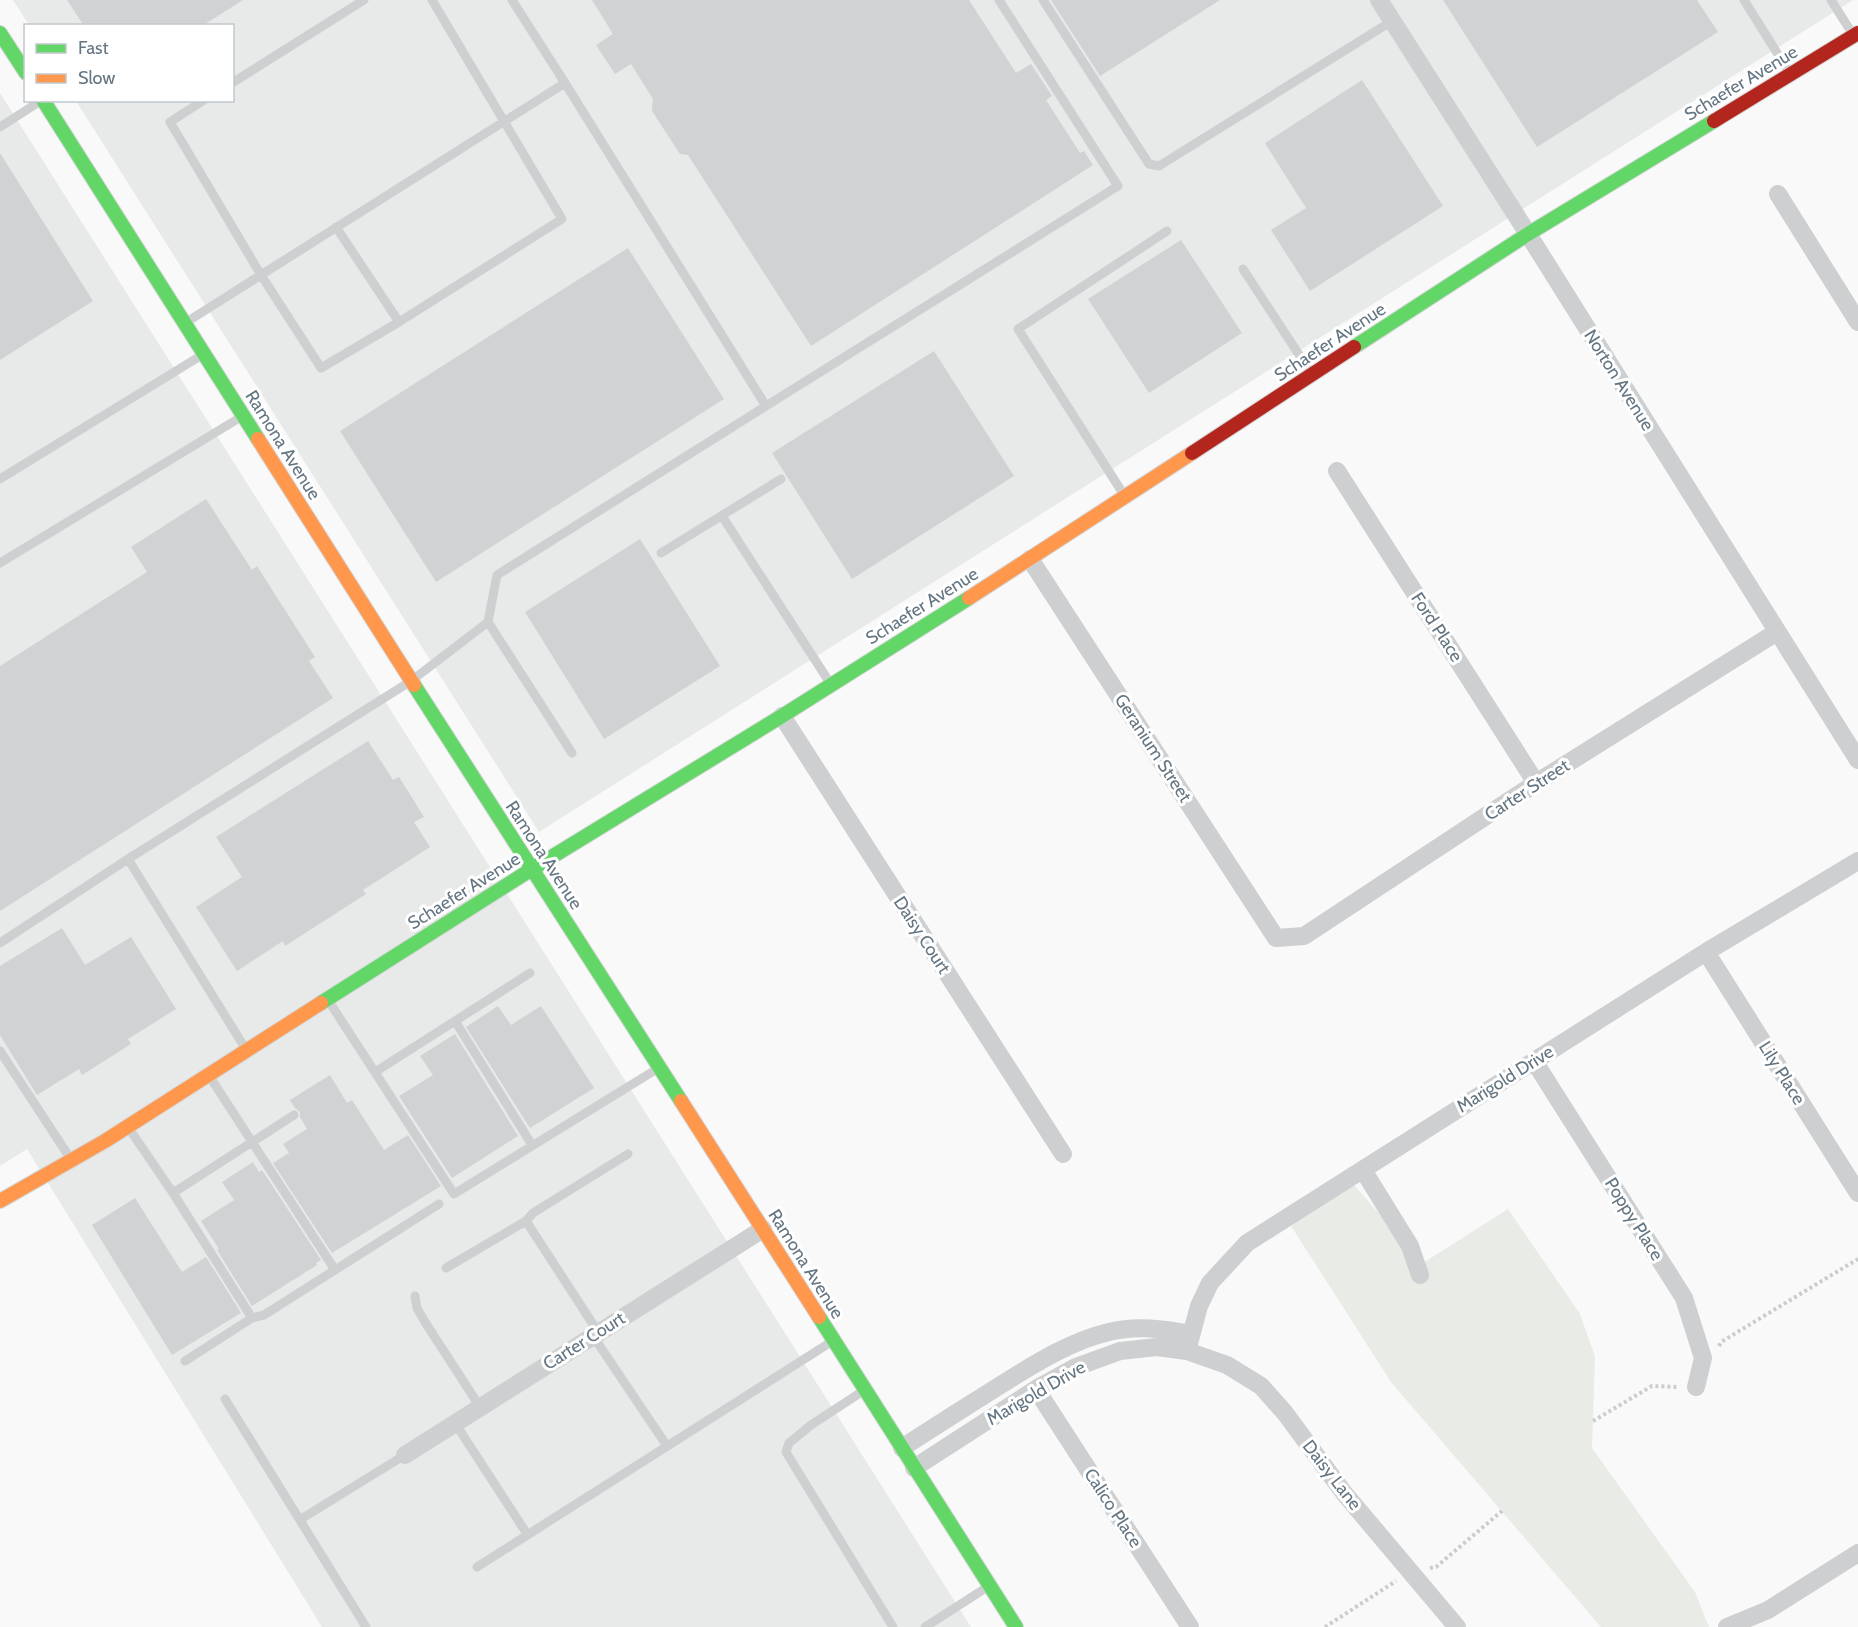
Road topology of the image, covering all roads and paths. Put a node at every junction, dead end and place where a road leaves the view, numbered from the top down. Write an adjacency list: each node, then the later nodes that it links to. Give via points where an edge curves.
1 (364, 0): 14 (lane)
2 (432, 0): 19 (lane)
3 (512, 0): 15 (lane)
4 (999, 0): 32 (lane, via 1118,186)
5 (1043, 0): 9 (lane, via 1149,164 1160,166)
6 (1379, 0): 9 (street, Norton Avenue)
7 (1744, 0): 13 (lane)
8 (1831, 0): 11 (lane)
9 (1392, 21): 24 (street, Norton Avenue)
10 (0, 33): 12 (street)
11 (1856, 34): 13 (street, Schaefer Avenue)
12 (24, 70)
13 (1790, 74): 24 (street, Schaefer Avenue)
14 (234, 82)
15 (565, 84): 19 (lane); 32 (lane)
16 (40, 102): 20 (lane)
17 (44, 102): 29 (street, Ramona Avenue)
18 (201, 102): 26 (lane, via 170,122)
19 (505, 121): 22 (lane); 27 (lane, via 562,219)
20 (0, 127)
21 (1778, 194): 28 (street)
22 (336, 227): 26 (lane); 27 (lane)
23 (1167, 231): 37 (lane, via 1018,329)
24 (1528, 234): 31 (street, Schaefer Avenue); 43 (street, Norton Avenue)
25 (1243, 269): 31 (lane)
26 (261, 275): 27 (lane, via 321,368); 29 (lane)
27 (399, 322)
28 (1858, 322)
29 (184, 323): 30 (street, Ramona Avenue)
30 (204, 354): 33 (street, Ramona Avenue); 35 (lane)
31 (1312, 375): 37 (street, Schaefer Avenue)
32 (766, 406): 42 (lane, via 497,575)
33 (243, 416): 41 (lane); 44 (street, Ramona Avenue)
34 (1337, 471): 49 (street, Ford Place)
35 (0, 479)
36 (781, 479): 38 (lane)
37 (1125, 497): 40 (street, Schaefer Avenue)
38 (722, 516): 39 (lane); 45 (lane)
39 (661, 553)
40 (1030, 558): 45 (street, Schaefer Avenue); 53 (street, Geranium Street)
41 (0, 563)
42 (488, 622): 44 (lane); 47 (lane)
43 (1777, 632): 48 (street, Norton Avenue); 49 (street, Carter Street)
44 (411, 681): 50 (lane); 52 (street, Ramona Avenue)
45 (831, 685): 46 (street, Schaefer Avenue)
46 (782, 716): 52 (street, Schaefer Avenue); 70 (street, Daisy Court)
47 (572, 753)
48 (1858, 760)
49 (1536, 783): 53 (street, Carter Street, via 1304,936)
50 (128, 859): 54 (lane); 60 (lane)
51 (1858, 861): 55 (street, Marigold Drive)
52 (532, 869): 57 (street, Schaefer Avenue); 62 (street, Ramona Avenue)
53 (1276, 938)
54 (0, 943)
55 (1706, 952): 61 (street, Marigold Drive); 73 (street, Lily Place)
56 (530, 973): 58 (lane)
57 (328, 999): 60 (street, Schaefer Avenue); 63 (lane)
58 (455, 1021): 63 (lane); 68 (lane)
59 (0, 1051): 71 (lane)
60 (246, 1051): 64 (street, Schaefer Avenue)
61 (1534, 1061): 72 (street, Marigold Drive); 91 (street, Poppy Place, via 1684,1298 1703,1358)
62 (659, 1068): 68 (lane); 78 (street, Ramona Avenue)
63 (375, 1072): 68 (lane, via 454,1194)
64 (208, 1075): 66 (street, Schaefer Avenue); 67 (lane)
65 (294, 1115): 67 (lane)
66 (128, 1126): 71 (street, Schaefer Avenue); 74 (lane)
67 (253, 1142): 74 (lane); 81 (lane)
68 (532, 1145)
69 (628, 1154): 77 (lane)
70 (1063, 1155)
71 (71, 1160): 75 (street, Schaefer Avenue)
72 (1363, 1170): 82 (street, via 1410,1246); 86 (street, Marigold Drive, via 1248,1243 1210,1283)
73 (1858, 1193)
74 (173, 1194): 84 (lane)
75 (0, 1201)
76 (440, 1204): 81 (lane)
77 (526, 1221): 80 (lane); 85 (lane)
78 (763, 1229): 85 (street, Carter Court); 87 (street, Ramona Avenue)
79 (1858, 1259): 88 (path, via 1721,1342)
80 (446, 1268)
81 (335, 1270): 84 (lane, via 264,1315)
82 (1420, 1275)
83 (415, 1296): 95 (lane, via 424,1322)
84 (252, 1318): 90 (lane)
85 (596, 1334): 95 (street, Carter Court); 98 (lane)
86 (1191, 1334): 89 (street, Marigold Drive); 99 (street, Marigold Drive, via 1126,1329 1087,1339 1034,1365)
87 (833, 1341): 93 (street, Ramona Avenue); 98 (lane)
88 (1716, 1351)
89 (1187, 1352): 92 (street, Marigold Drive, via 1157,1347 1120,1351 1076,1367); 112 (street, Daisy Lane, via 1227,1365 1261,1386 1344,1493)
90 (185, 1361)
91 (1696, 1387): 96 (path, via 1652,1386)
92 (1036, 1389): 101 (street, Marigold Drive); 111 (street, Calico Place)
93 (864, 1390): 99 (street, Ramona Avenue); 108 (lane, via 811,1425 789,1443 786,1452)
94 (225, 1399): 102 (lane)
95 (480, 1407): 97 (street, Carter Court)
96 (1593, 1421)
97 (455, 1423): 100 (street, Carter Court); 103 (lane)
98 (667, 1446): 103 (lane)
99 (902, 1448): 101 (street, Ramona Avenue)
100 (405, 1455): 102 (lane)
101 (914, 1468): 106 (street, Ramona Avenue)
102 (301, 1519): 107 (lane)
103 (527, 1534): 105 (lane)
104 (1858, 1553): 113 (street, via 1768,1610)
105 (477, 1567)
106 (990, 1586): 109 (lane); 110 (street, Ramona Avenue)
107 (366, 1627)
108 (893, 1627)
109 (925, 1627)
110 (1016, 1627)
111 (1191, 1627)
112 (1457, 1627)
113 (1727, 1627)

